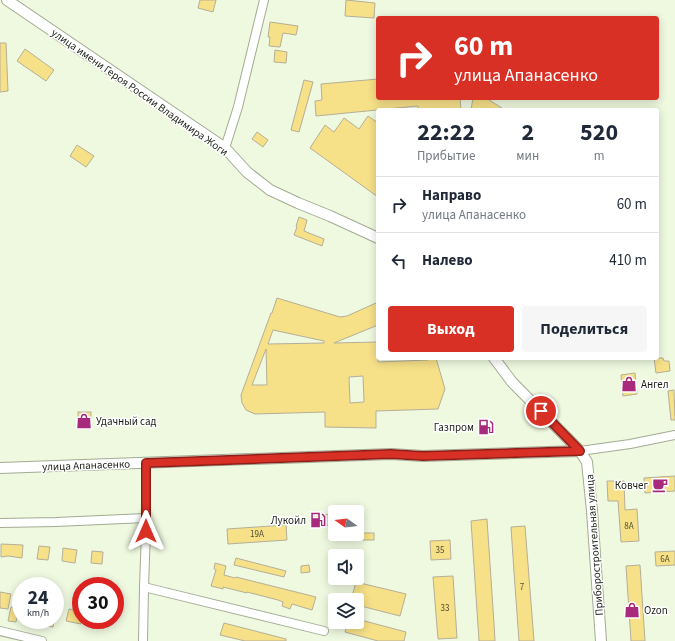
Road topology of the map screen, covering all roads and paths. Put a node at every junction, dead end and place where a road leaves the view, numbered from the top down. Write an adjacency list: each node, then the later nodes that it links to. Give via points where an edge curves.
1 (7, 0): 3 (main road, улица имени Героя России Владимира Жоги)
2 (264, 0): 3 (street, via 238,107)
3 (225, 148): 4 (main road, улица имени Героя России Владимира Жоги, via 247,172 270,190)
4 (376, 237)
5 (496, 360): 7 (main road, via 512,382)
6 (675, 435): 7 (street, улица Апанасенко)
7 (580, 451): 8 (main road, улица Апанасенко, via 423,456 391,454); 17 (main road, Приборостроительная улица, via 587,462)
8 (146, 463): 9 (main road, улица Апанасенко); 10 (street)
9 (0, 468)
10 (146, 518): 11 (street); 12 (street)
11 (0, 524)
12 (144, 587): 14 (street); 16 (street)
13 (0, 631): 15 (street)
14 (324, 631)
15 (42, 641)
16 (143, 641)
17 (601, 641)

